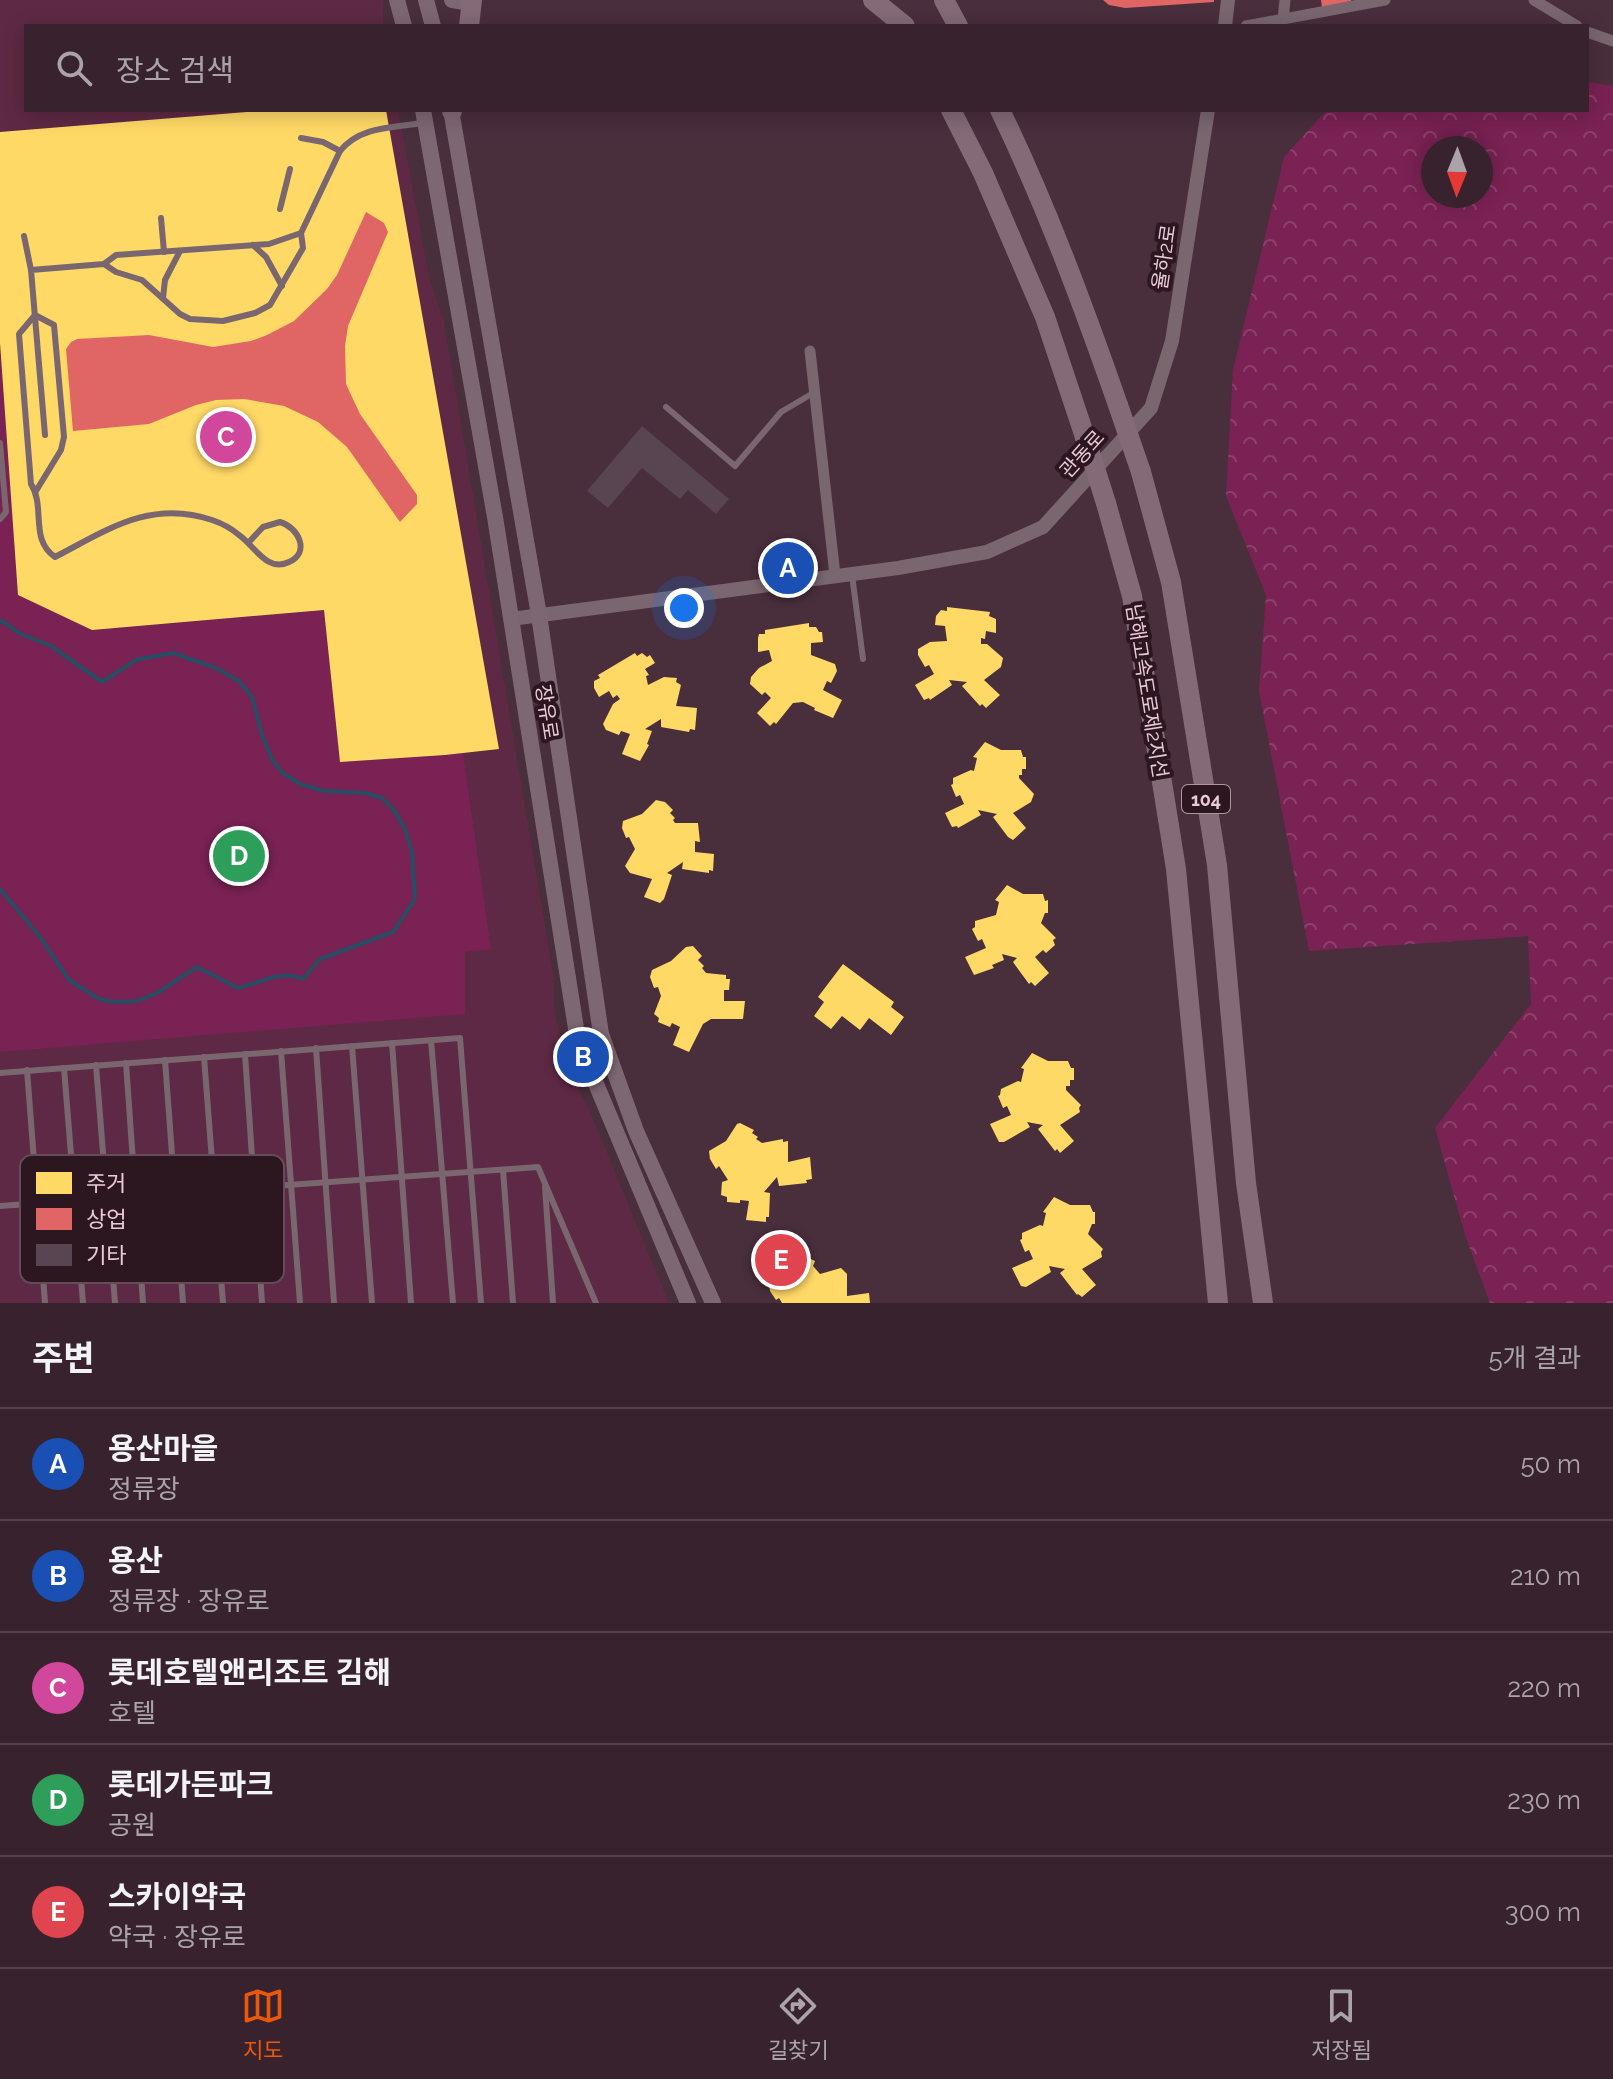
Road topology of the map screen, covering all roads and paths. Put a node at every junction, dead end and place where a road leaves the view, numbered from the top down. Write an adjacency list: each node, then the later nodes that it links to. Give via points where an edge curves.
1 (397, 0): 11 (main road)
2 (426, 0): 12 (main road)
3 (873, 0): 14 (highway)
4 (892, 0): 15 (highway)
5 (1228, 0): 16 (street)
6 (1285, 0): 10 (street)
7 (1385, 0): 10 (street)
8 (1534, 0): 18 (street)
9 (465, 1): 13 (highway)
10 (1283, 20): 17 (street)
11 (403, 24)
12 (432, 24)
13 (469, 24)
14 (904, 24)
15 (906, 24)
16 (1225, 24)
17 (1258, 24)
18 (1574, 24)
19 (1589, 33): 20 (street)
20 (1613, 41)
21 (452, 112): 52 (main road, 장유로)
22 (952, 112): 111 (highway, 남해고속도로제2지선 / 104, bridge, via 1045,317 1132,596 1176,869)
23 (1001, 112): 112 (highway, 남해고속도로제2지선 / 104, bridge, via 1080,297 1141,472 1171,582 1217,865 1246,1183)
24 (1208, 112): 44 (street, 율하2로, via 1172,341)
25 (424, 116): 27 (lane, via 364,132); 53 (main road, 장유로)
26 (301, 138): 27 (lane)
27 (340, 151): 31 (lane)
28 (290, 169): 29 (lane)
29 (280, 209)
30 (161, 218): 35 (lane)
31 (301, 233): 33 (lane); 38 (lane, via 303,248)
32 (24, 236): 37 (lane)
33 (253, 245): 34 (lane); 38 (lane)
34 (180, 251): 35 (lane); 39 (lane, via 165,280)
35 (164, 252): 36 (lane, via 116,255)
36 (104, 264): 37 (lane); 39 (lane, via 142,280)
37 (31, 270): 40 (lane)
38 (282, 286): 39 (lane, via 270,305 223,321 190,319)
39 (163, 298)
40 (35, 315): 45 (lane); 47 (lane, via 19,334 31,484); 47 (lane, via 54,325 64,437)
41 (810, 351): 42 (street)
42 (815, 392): 43 (lane, via 781,412 735,466); 51 (street)
43 (666, 407)
44 (1151, 408): 50 (street, 관동로, via 1043,527 987,552)
45 (45, 435)
46 (0, 443): 48 (lane, via 6,512)
47 (36, 491): 49 (lane, via 39,537 55,557 127,519 153,515 212,520)
48 (0, 519)
49 (249, 542): 49 (lane, via 271,564 293,561 300,546 294,529 280,522 263,527)
50 (851, 574): 51 (street); 54 (lane)
51 (835, 575): 52 (street)
52 (539, 615): 53 (street); 110 (main road, 장유로, via 601,1034 636,1131)
53 (511, 619): 109 (main road, 장유로, via 578,1041)
54 (863, 659)
55 (431, 1040): 56 (lane); 76 (lane, via 460,1038); 77 (lane)
56 (392, 1043): 57 (lane); 78 (lane)
57 (352, 1046): 58 (lane); 79 (lane)
58 (316, 1048): 59 (lane); 81 (lane)
59 (281, 1051): 60 (lane); 82 (lane)
60 (245, 1054): 61 (lane); 74 (lane)
61 (204, 1057): 62 (lane); 73 (lane)
62 (165, 1060): 63 (lane); 72 (lane)
63 (126, 1063): 64 (lane); 71 (lane)
64 (96, 1065): 65 (lane); 70 (lane)
65 (64, 1068): 66 (lane); 69 (lane)
66 (27, 1070): 67 (lane); 68 (lane)
67 (0, 1073)
68 (33, 1155)
69 (71, 1155)
70 (103, 1155)
71 (133, 1155)
72 (172, 1155)
73 (212, 1155)
74 (252, 1155)
75 (503, 1170): 76 (lane); 80 (lane, via 538,1167); 106 (lane)
76 (471, 1172): 77 (lane); 105 (lane)
77 (442, 1174): 78 (lane); 104 (lane)
78 (402, 1177): 79 (lane); 103 (lane)
79 (363, 1180): 81 (lane); 102 (lane)
80 (544, 1181): 107 (lane); 108 (lane)
81 (326, 1183): 82 (lane); 101 (lane)
82 (291, 1185): 83 (lane); 100 (lane)
83 (284, 1186)
84 (20, 1204): 85 (lane)
85 (0, 1206)
86 (43, 1283): 93 (lane)
87 (81, 1283): 94 (lane)
88 (113, 1283): 95 (lane)
89 (142, 1283): 96 (lane)
90 (182, 1283): 97 (lane)
91 (222, 1283): 98 (lane)
92 (261, 1283): 99 (lane)
93 (45, 1303)
94 (83, 1303)
95 (115, 1303)
96 (143, 1303)
97 (183, 1303)
98 (223, 1303)
99 (262, 1303)
100 (300, 1303)
101 (334, 1303)
102 (372, 1303)
103 (411, 1303)
104 (453, 1303)
105 (481, 1303)
106 (513, 1303)
107 (553, 1303)
108 (596, 1303)
109 (688, 1303)
110 (713, 1303)
111 (1218, 1303)
112 (1263, 1303)

